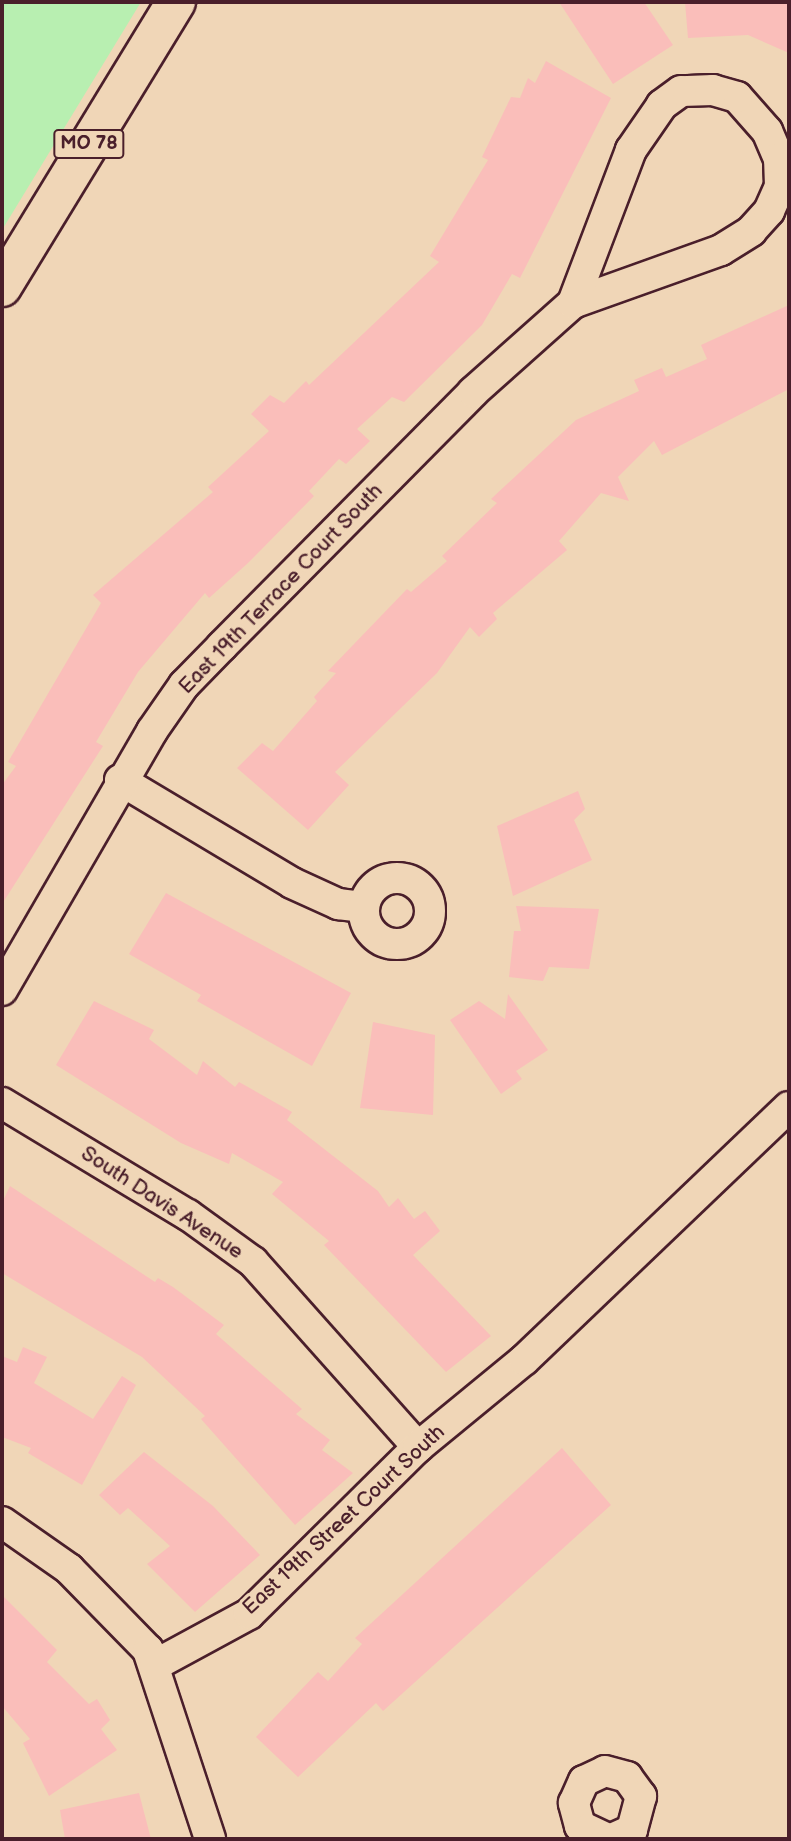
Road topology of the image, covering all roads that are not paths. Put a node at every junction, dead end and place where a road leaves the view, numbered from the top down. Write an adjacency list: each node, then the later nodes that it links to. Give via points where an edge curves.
1 (176, 2): 2 (main road, MO 78)
2 (2, 287)
3 (573, 303): 3 (street, East 19th Terrace Court South, via 631,150 662,105 681,91 713,90 737,97 767,131 779,159 780,186 769,211 751,231 721,250); 4 (street, East 19th Terrace Court South, via 473,392 184,685)
4 (120, 780): 5 (street, via 292,883 338,904); 6 (street, East 19th Terrace Court South, via 54,906)
5 (364, 907)
6 (2, 990)
7 (2, 1103): 9 (street, South Davis Avenue, via 188,1215 253,1262)
8 (789, 1107): 9 (street, East 19th Street Court South, via 524,1360)
9 (418, 1447): 11 (street, East 19th Street Court South, via 249,1614)
10 (2, 1522): 11 (street, via 69,1569 148,1650)
11 (155, 1665): 12 (street)
12 (210, 1839)

